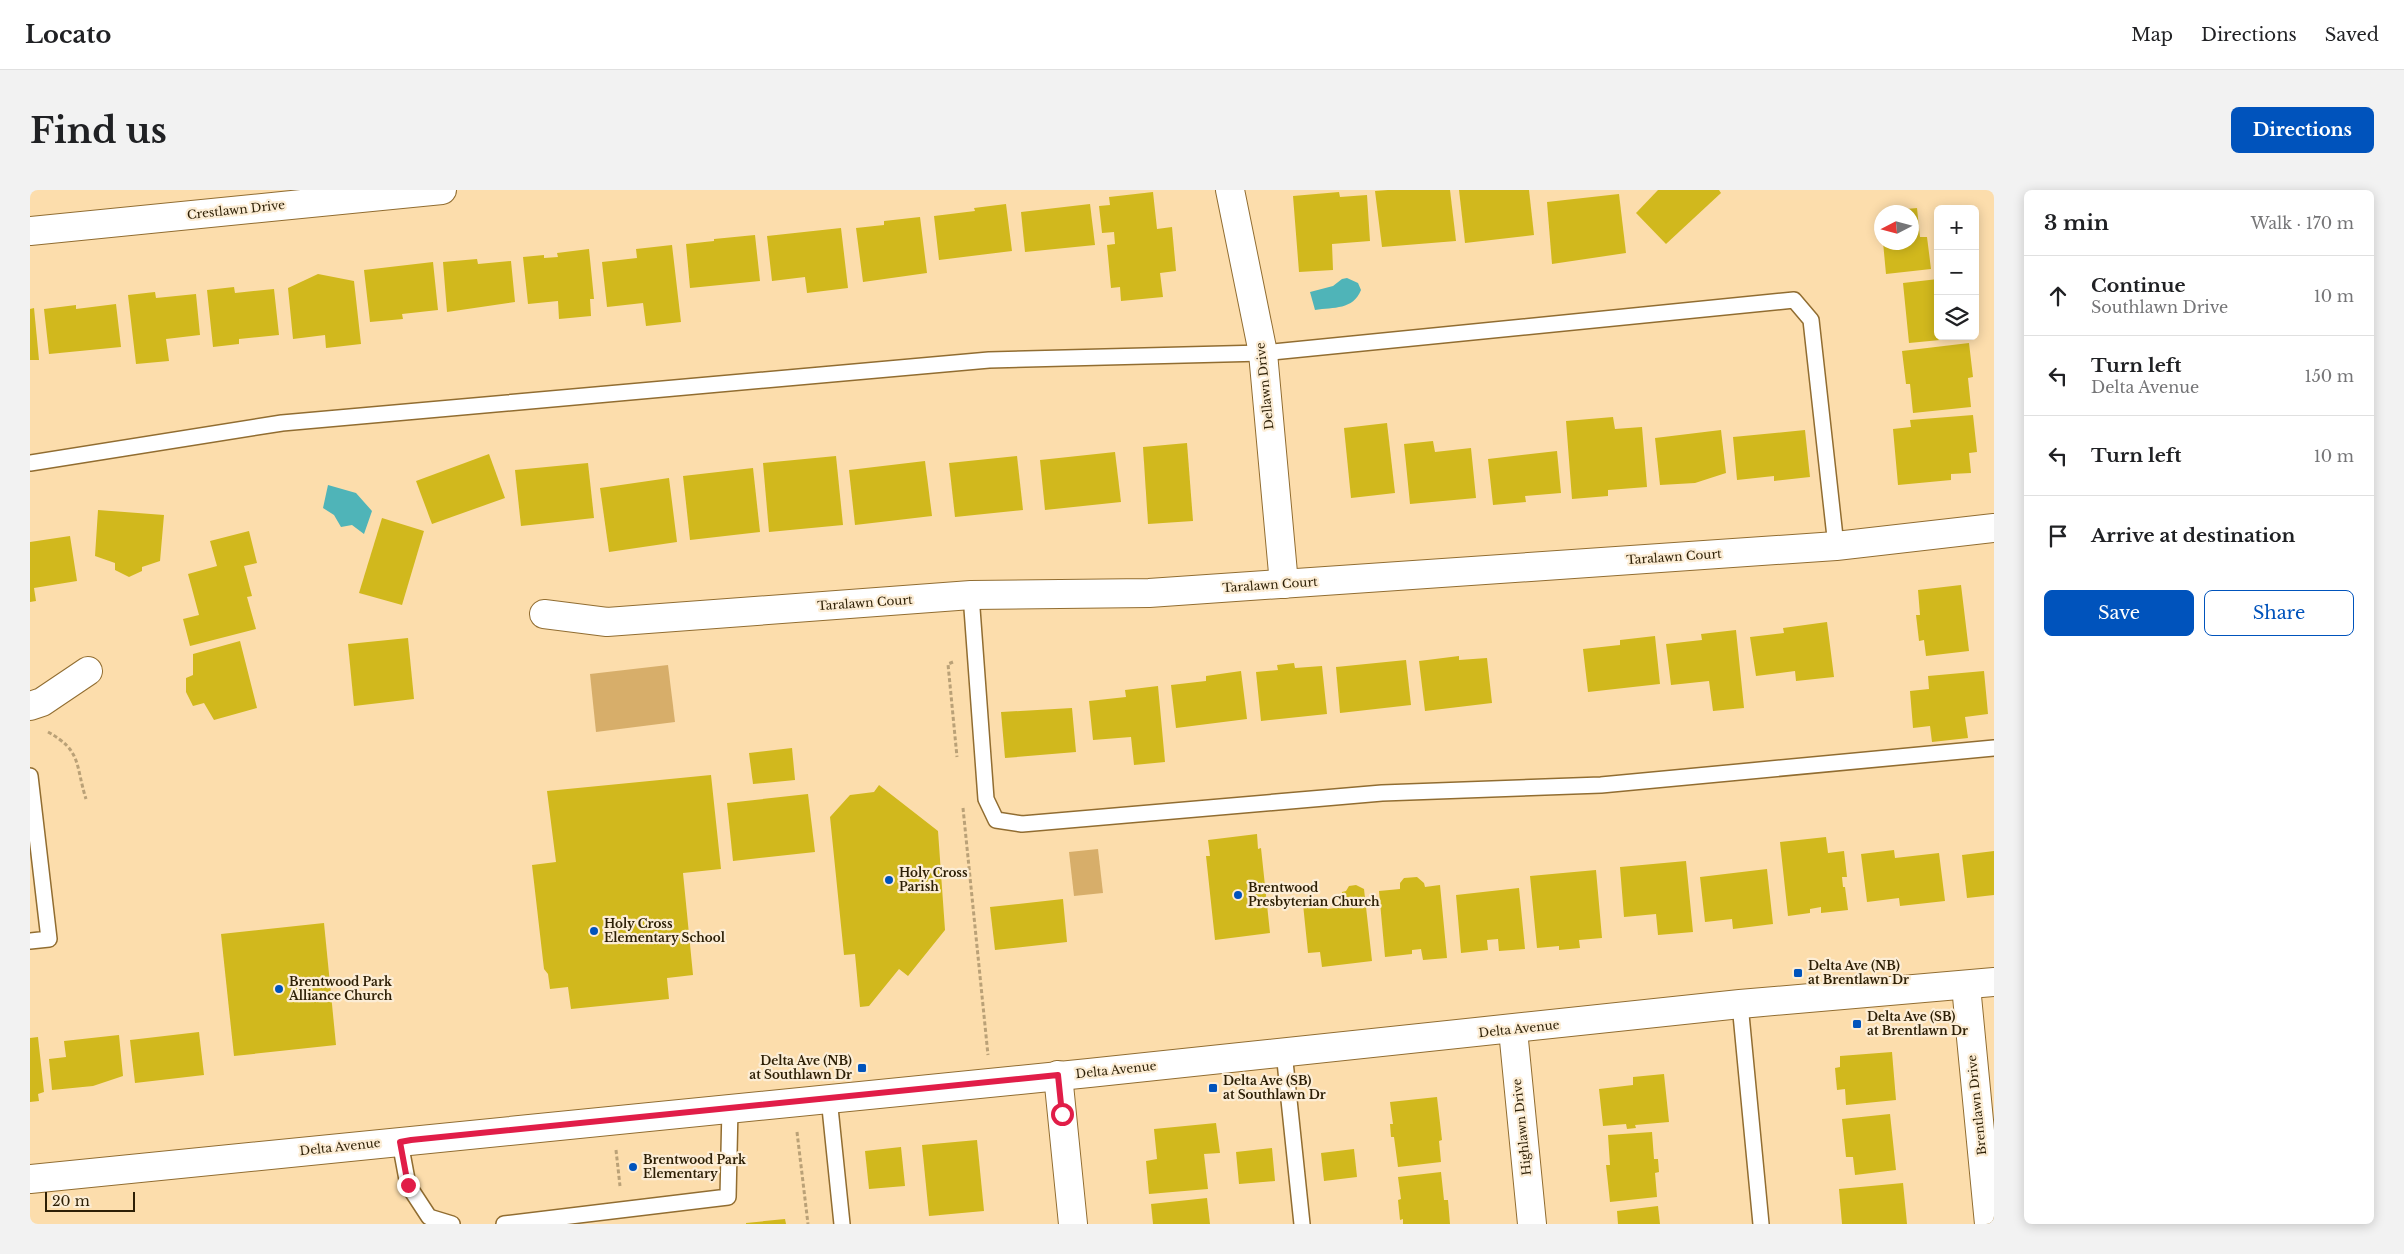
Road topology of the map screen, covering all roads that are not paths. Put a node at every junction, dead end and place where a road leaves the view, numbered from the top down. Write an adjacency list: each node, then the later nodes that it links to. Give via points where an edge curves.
1 (442, 190): 3 (street, Crestlawn Drive)
2 (1230, 190): 4 (street, Dellawn Drive)
3 (30, 231)
4 (1263, 353): 5 (lane, via 959,363 282,424); 7 (lane, via 1794,300 1811,320); 8 (street, Dellawn Drive)
5 (30, 463)
6 (1994, 528): 7 (street, Taralawn Court)
7 (1836, 546): 8 (street, Taralawn Court)
8 (1284, 584): 9 (street, Taralawn Court, via 1149,593)
9 (972, 595): 10 (street, Taralawn Court, via 608,622); 13 (lane, via 986,799 996,820 1022,824 1382,794 1601,785)
10 (544, 614)
11 (88, 671): 12 (street, via 42,702)
12 (30, 706)
13 (1994, 748)
14 (30, 776): 15 (lane, via 49,939)
15 (30, 941)
16 (1994, 982): 17 (street, Delta Avenue)
17 (1966, 986): 18 (street, Delta Avenue); 34 (street, Brentlawn Drive)
18 (1740, 1004): 19 (street, Delta Avenue); 33 (lane)
19 (1512, 1030): 20 (street, Delta Avenue); 32 (street, Highlawn Drive)
20 (1284, 1052): 21 (street, Delta Avenue); 31 (lane)
21 (1058, 1075): 22 (street, Delta Avenue); 30 (street)
22 (829, 1098): 23 (street, Delta Avenue); 29 (lane)
23 (730, 1108): 24 (street, Delta Avenue); 28 (lane, via 728,1197)
24 (400, 1142): 25 (street, Delta Avenue); 26 (lane, via 408,1185)
25 (30, 1179)
26 (424, 1221): 27 (lane)
27 (452, 1224)
28 (504, 1224)
29 (842, 1224)
30 (1073, 1224)
31 (1302, 1224)
32 (1532, 1224)
33 (1761, 1224)
34 (1989, 1224)

